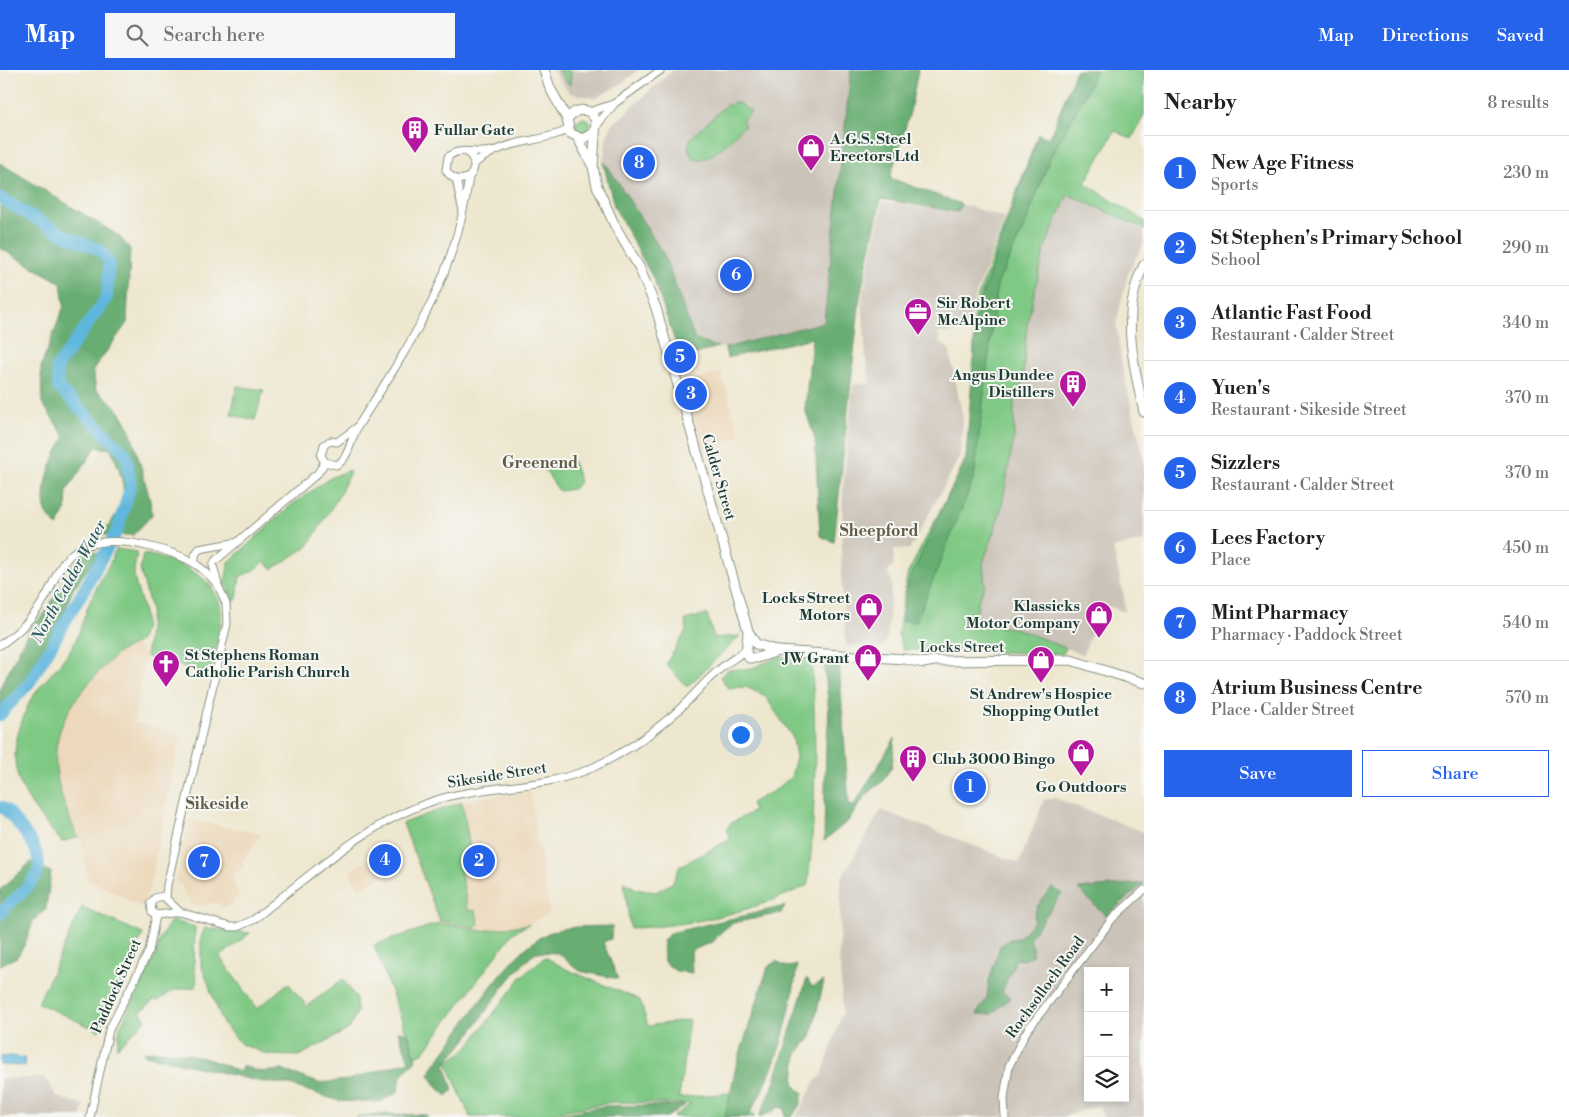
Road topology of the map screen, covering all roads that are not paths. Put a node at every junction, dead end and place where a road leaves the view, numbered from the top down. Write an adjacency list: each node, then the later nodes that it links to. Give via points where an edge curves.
1 (544, 70): 3 (main road)
2 (661, 70): 4 (street)
3 (557, 99): 5 (main road); 7 (main road)
4 (615, 103): 6 (street); 8 (street)
5 (575, 111): 6 (main road); 7 (main road)
6 (590, 112): 8 (main road)
7 (567, 118): 9 (main road)
8 (595, 129): 10 (main road, via 586,138); 14 (main road, Calder Street)
9 (568, 130): 10 (main road, Calder Street); 11 (street)
10 (578, 138): 14 (main road, Calder Street)
11 (498, 149): 12 (street); 13 (street)
12 (468, 153): 13 (street); 16 (street, via 455,152 446,161 449,174)
13 (474, 164): 15 (street)
14 (593, 167): 31 (main road, Calder Street, via 601,199 639,267 656,308)
15 (469, 177): 16 (street); 17 (street)
16 (456, 179): 17 (street)
17 (463, 210): 20 (street, via 451,256 429,312)
18 (1144, 265): 19 (main road, via 1132,305 1129,332 1132,363)
19 (1144, 412)
20 (356, 428): 21 (street); 22 (street)
21 (337, 442): 22 (street, via 343,446); 23 (street, via 327,443 322,448 321,456)
22 (345, 454): 23 (street, via 340,464)
23 (325, 462): 24 (street, via 318,473)
24 (236, 542): 25 (street); 27 (street)
25 (207, 548): 26 (street, via 199,550); 27 (street, via 215,554)
26 (195, 558): 28 (street); 30 (street, via 126,543 103,541 81,548 65,560 40,606 26,624)
27 (214, 563): 28 (street); 29 (street)
28 (205, 569): 29 (street)
29 (218, 586): 36 (street, via 226,604 227,624)
30 (0, 645)
31 (752, 649): 32 (main road, Locks Street); 33 (main road, Calder Street, via 761,652); 37 (street, Sikeside Street, via 713,674 650,734 595,767 544,782 442,798 391,818 364,834 253,920 237,927)
32 (778, 651): 33 (main road, Locks Street); 34 (main road, Locks Street, via 905,659 923,663 1071,660)
33 (760, 656)
34 (1144, 682)
35 (1144, 890): 40 (street, Rochsolloch Road, via 1113,918 1026,1032 1006,1078)
36 (165, 899): 37 (street, Sikeside Street); 38 (street); 38 (street, via 152,900 150,905)
37 (180, 912): 38 (street, Sikeside Street)
38 (162, 914): 39 (street, Paddock Street, via 154,929 149,951 109,1030)
39 (90, 1117)
40 (1005, 1117)

